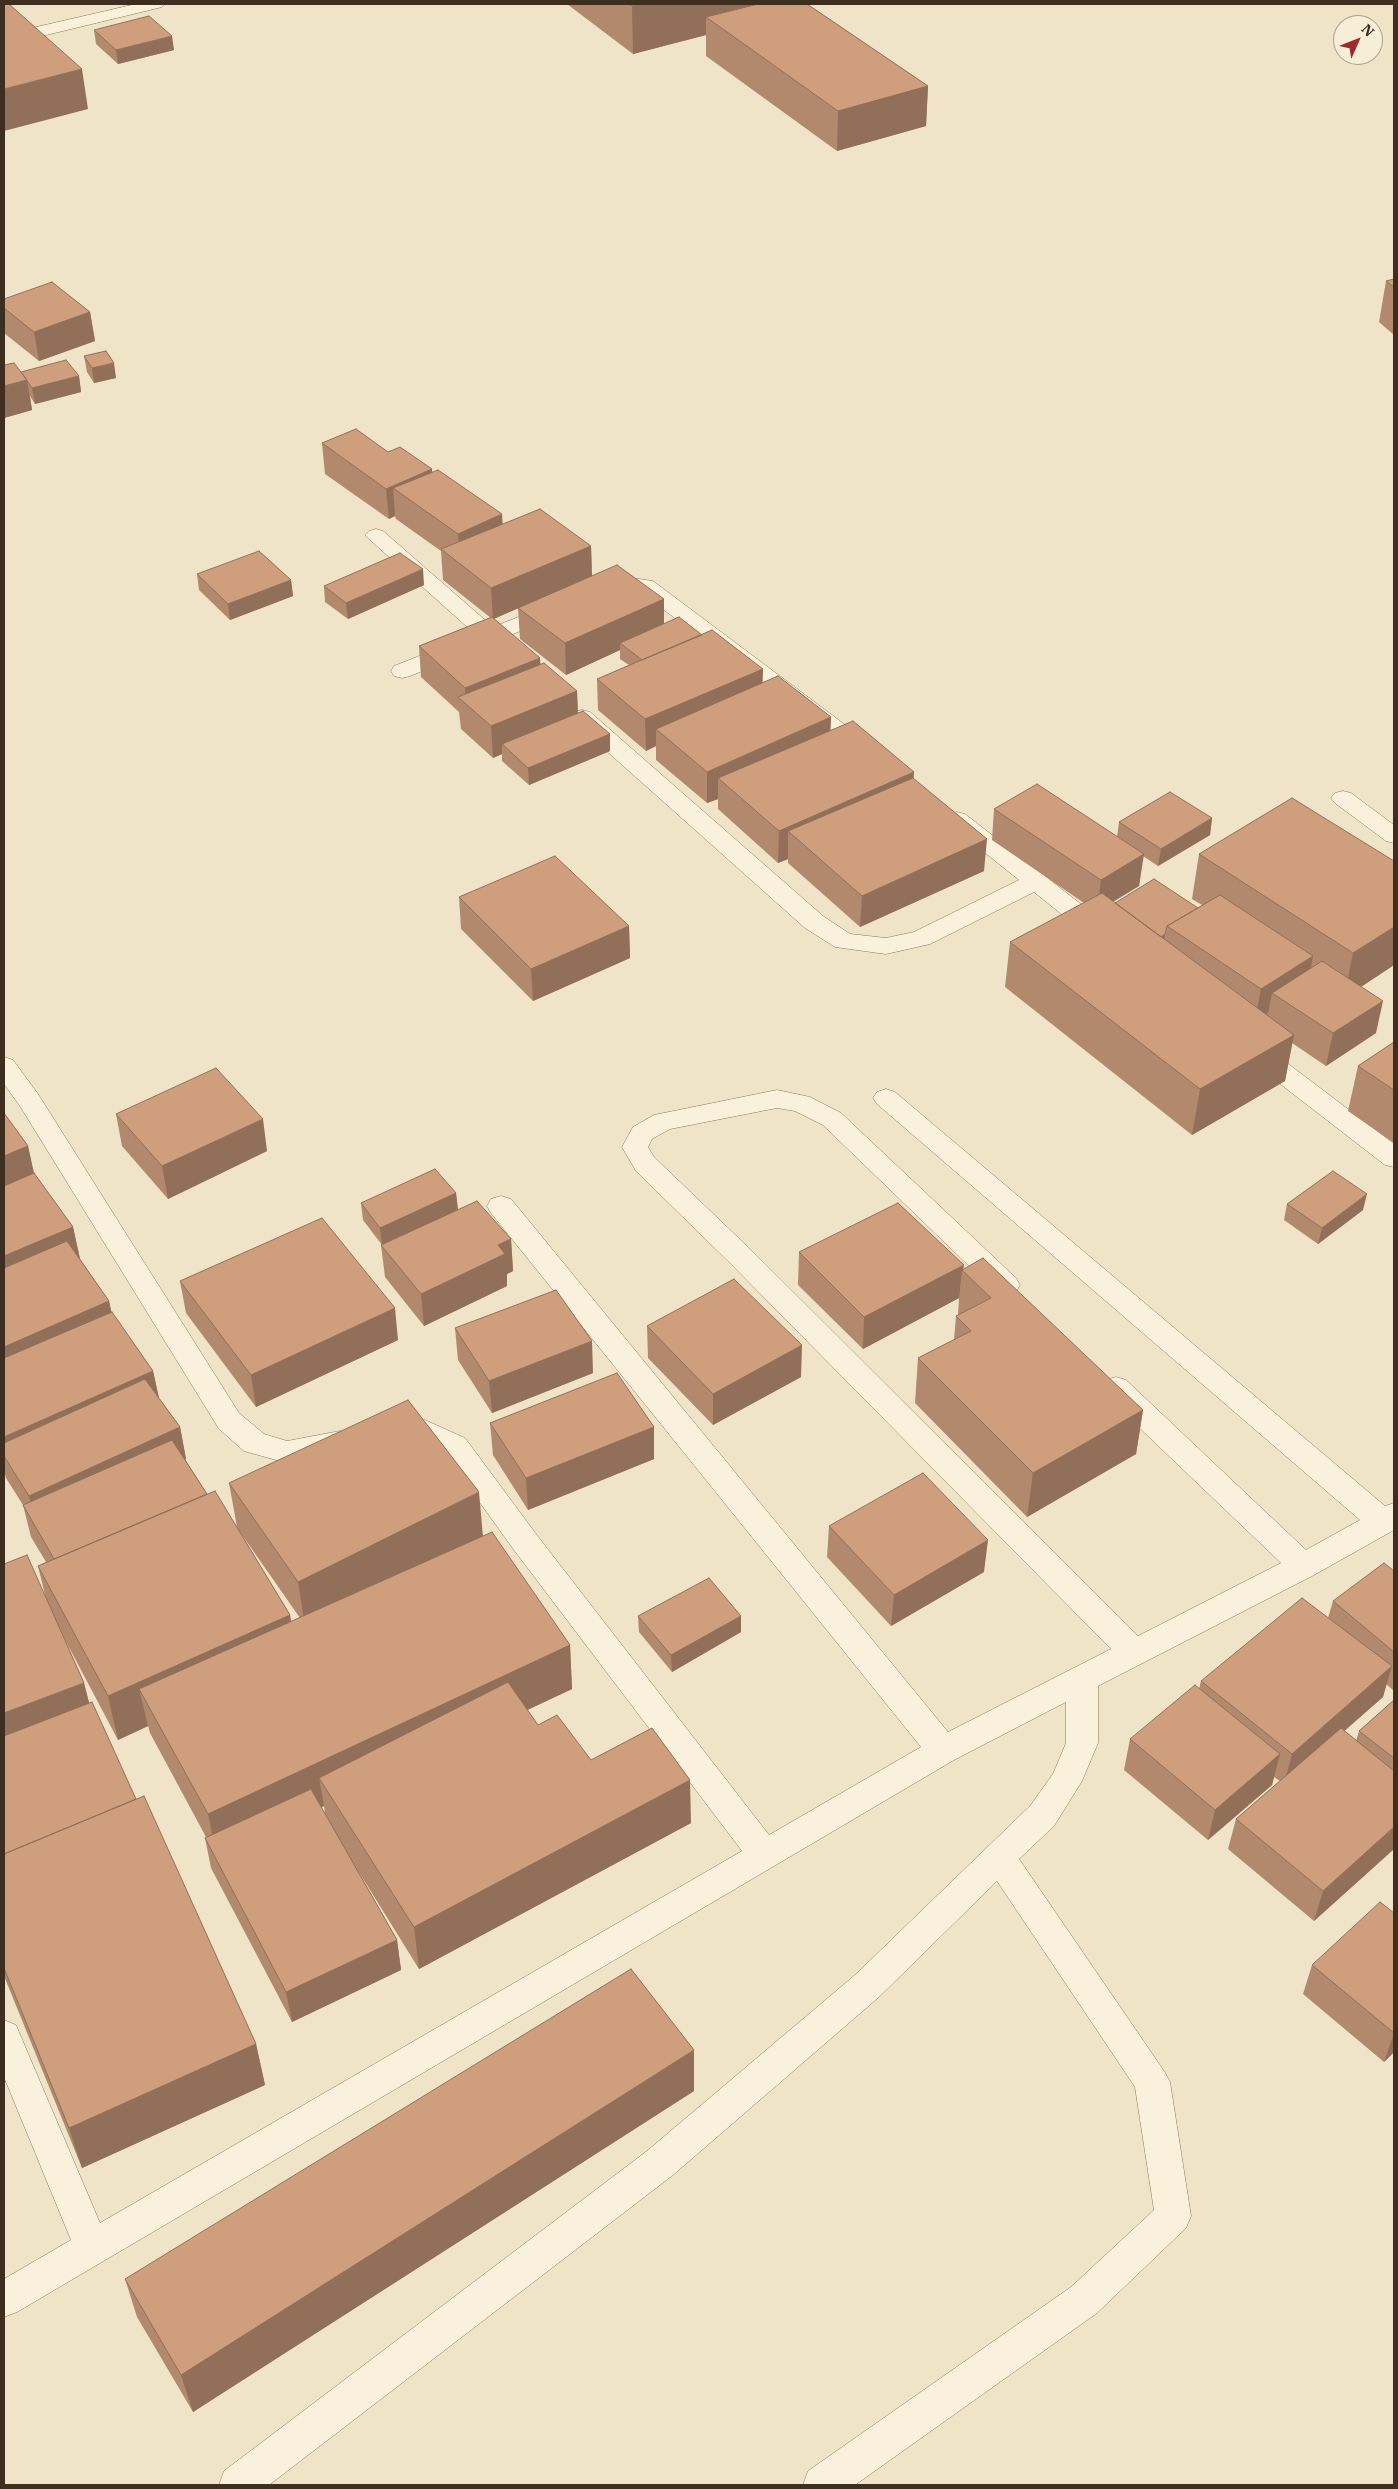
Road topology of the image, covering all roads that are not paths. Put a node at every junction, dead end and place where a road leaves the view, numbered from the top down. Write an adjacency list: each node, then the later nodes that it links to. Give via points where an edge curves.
1 (156, 4): 2 (street)
2 (38, 32)
3 (376, 535): 6 (street)
4 (614, 586): 10 (street, via 630,583 646,586)
5 (570, 604): 6 (street)
6 (491, 636): 7 (street); 8 (street)
7 (520, 662)
8 (402, 671)
9 (564, 701): 14 (street, via 814,922 844,941 886,946 921,938)
10 (881, 763)
11 (1343, 798): 13 (street)
12 (938, 805): 14 (street)
13 (1394, 836)
14 (1034, 882): 15 (street)
15 (1120, 948)
16 (1238, 1038): 19 (street)
17 (4, 1066): 28 (street, via 30,1100 229,1421 254,1442 287,1452 368,1436 425,1431 455,1446 524,1542)
18 (886, 1098): 23 (street)
19 (1394, 1158)
20 (501, 1206): 27 (street)
21 (1027, 1304): 25 (street, via 832,1119 801,1102 777,1099 663,1121 642,1133 635,1147 645,1164)
22 (1100, 1373): 24 (street)
23 (1389, 1518): 24 (street)
24 (1303, 1566): 25 (street)
25 (1134, 1652): 26 (street)
26 (1082, 1679): 27 (street); 29 (street, via 1082,1743 1066,1781 1042,1816)
27 (943, 1750): 28 (street)
28 (764, 1854): 31 (street)
29 (998, 1857): 33 (street, via 867,1986 660,2162); 34 (street, via 1152,2082 1173,2216 1084,2300)
30 (4, 2036): 31 (street)
31 (92, 2247): 32 (street)
32 (4, 2299)
33 (238, 2485)
34 (822, 2485)

